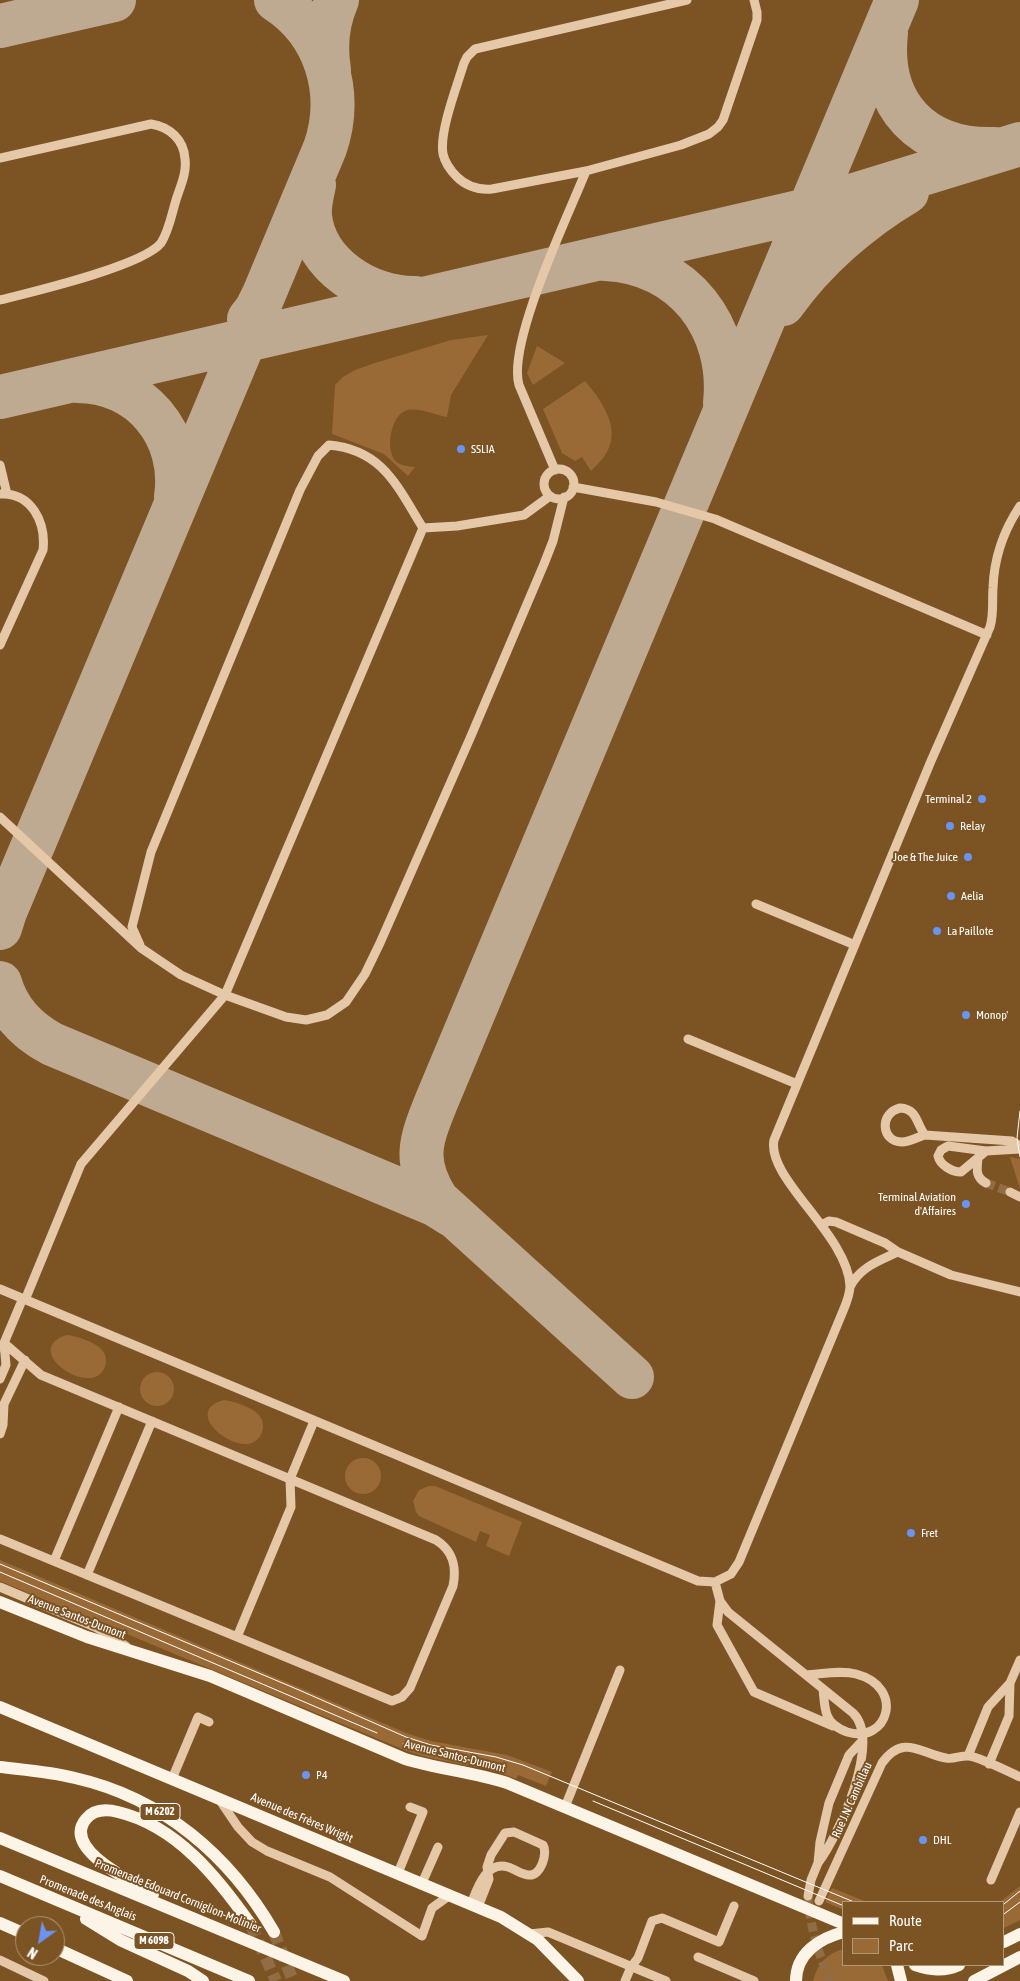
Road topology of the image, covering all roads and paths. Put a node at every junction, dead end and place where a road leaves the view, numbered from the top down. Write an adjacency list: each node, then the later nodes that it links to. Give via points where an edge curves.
1 (687, 0): 4 (lane, via 480,47 467,58 443,137 445,160 456,176 469,186 484,189)
2 (754, 0): 4 (lane, via 757,20 718,126 698,140)
3 (0, 158): 5 (lane, via 151,124 166,128 177,138 184,151 185,167 166,231 155,249 106,270)
4 (586, 171): 7 (lane, via 529,311 517,366 519,385)
5 (0, 300)
6 (0, 465): 9 (lane)
7 (555, 470): 8 (lane, via 569,473); 10 (lane, via 545,479 545,488)
8 (573, 487): 11 (lane); 14 (lane, via 656,502 716,520)
9 (3, 494): 15 (lane, via 27,502 42,524 44,539 43,550)
10 (550, 496): 11 (lane); 13 (lane, via 524,515)
11 (564, 497): 20 (lane, via 553,541 472,736 380,943 346,1002 327,1015 306,1020 286,1017)
12 (1020, 506): 14 (lane, via 1004,536 995,565 993,617)
13 (422, 528): 19 (lane, via 394,481 377,462 347,447 329,445 318,456 300,490 151,852 132,927); 20 (lane)
14 (987, 635): 18 (lane)
15 (0, 645)
16 (0, 817): 19 (lane)
17 (756, 904): 18 (lane)
18 (855, 945): 22 (lane)
19 (141, 948): 20 (lane, via 181,974)
20 (225, 995): 35 (lane, via 82,1164)
21 (688, 1039): 22 (lane)
22 (797, 1084): 30 (lane, via 774,1140 773,1151 779,1167)
23 (925, 1135): 23 (lane, via 911,1111 894,1109 886,1117 885,1129 896,1141); 24 (lane, via 1012,1141)
24 (1020, 1148): 25 (lane)
25 (986, 1151): 26 (lane); 26 (lane, via 948,1146 938,1156 941,1163 958,1172 964,1171)
26 (978, 1158): 27 (lane, via 977,1174)
27 (986, 1183)
28 (1010, 1192): 29 (lane)
29 (1020, 1197)
30 (821, 1225): 31 (lane, via 836,1222); 32 (lane, via 842,1256)
31 (898, 1252): 32 (lane, via 866,1267); 34 (lane, via 951,1275)
32 (850, 1287): 47 (lane, via 739,1562 730,1574)
33 (0, 1289): 35 (lane)
34 (1020, 1292)
35 (24, 1299): 36 (lane); 41 (lane)
36 (2, 1345): 37 (lane); 38 (lane, via 6,1365)
37 (25, 1360): 39 (lane, via 41,1375); 42 (lane, via 4,1404)
38 (0, 1379)
39 (119, 1407): 40 (lane); 45 (lane)
40 (152, 1421): 43 (lane); 46 (lane)
41 (314, 1421): 43 (lane); 47 (lane, via 698,1581)
42 (0, 1434)
43 (290, 1479): 51 (lane, via 291,1507); 51 (lane, via 440,1543 453,1558 453,1586 410,1688 398,1700 386,1698)
44 (0, 1539): 45 (lane)
45 (54, 1562): 46 (lane)
46 (87, 1575): 51 (lane)
47 (715, 1582): 49 (lane)
48 (0, 1587): 52 (lane, via 95,1627)
49 (720, 1601): 55 (lane, via 732,1615); 60 (lane, via 717,1625 754,1692)
50 (0, 1602): 52 (main road, Avenue Santos-Dumont)
51 (237, 1637)
52 (139, 1654): 69 (main road, Avenue Santos-Dumont, via 210,1676 405,1759 493,1778)
53 (1020, 1660): 56 (lane)
54 (620, 1670): 69 (lane)
55 (806, 1675): 57 (lane); 61 (lane, via 850,1673 864,1677 882,1690 887,1702 885,1715)
56 (1010, 1683): 62 (lane, via 988,1707); 63 (lane, via 1009,1716)
57 (823, 1689): 60 (lane, via 827,1716); 61 (lane, via 857,1716)
58 (0, 1707): 66 (main road, Avenue des Frères Wright)
59 (209, 1722): 66 (lane, via 198,1717)
60 (838, 1728): 61 (lane)
61 (863, 1737): 73 (lane, via 850,1755 830,1803); 73 (lane, via 861,1769 829,1848)
62 (968, 1756): 63 (lane, Rue J.N. Cambillau); 82 (lane, Rue J.N. Cambillau, via 947,1759 911,1747 886,1757)
63 (990, 1764): 65 (lane, Rue J.N. Cambillau)
64 (0, 1767): 90 (main road, M 6202, via 100,1785 161,1813 184,1828 240,1880)
65 (1020, 1777)
66 (172, 1779): 67 (main road, Avenue des Frères Wright)
67 (219, 1798): 75 (main road, Avenue des Frères Wright); 79 (lane, via 252,1842 330,1877 422,1936 432,1908)
68 (410, 1807): 75 (lane, via 423,1812)
69 (565, 1807): 87 (main road, Avenue Santos-Dumont)
70 (1020, 1812): 77 (lane)
71 (0, 1838): 85 (main road, Promenade Edouard Corniglion-Molinier)
72 (438, 1847): 78 (lane)
73 (818, 1863): 80 (lane)
74 (488, 1872): 74 (lane, via 491,1855 508,1831 540,1842 545,1847 546,1854 534,1875 506,1866); 83 (lane, via 481,1878)
75 (398, 1873): 78 (main road, Avenue des Frères Wright)
76 (0, 1876): 81 (main road, Promenade des Anglais / M 6098)
77 (991, 1880)
78 (422, 1883): 79 (main road, Avenue des Frères Wright)
79 (450, 1895): 83 (main road, Avenue des Frères Wright)
80 (808, 1896)
81 (58, 1901): 107 (main road, via 120,1940); 108 (main road, Promenade des Anglais / M 6098)
82 (819, 1901)
83 (475, 1905): 92 (main road, Avenue des Frères Wright)
84 (734, 1906): 104 (lane, via 719,1942 662,1918 652,1921 638,1958)
85 (185, 1914): 88 (main road, M 6202, via 88,1851 80,1833 88,1816 106,1809 118,1812 153,1826 173,1839 220,1882); 109 (main road, Promenade Edouard Corniglion-Molinier)
86 (0, 1923): 89 (main road)
87 (842, 1923)
88 (251, 1925)
89 (15, 1930)
90 (274, 1932)
91 (842, 1932): 114 (main road, via 826,1936 812,1946 801,1960)
92 (529, 1934): 104 (lane, via 548,1932); 110 (main road, Avenue des Frères Wright)
93 (1020, 1934): 94 (main road)
94 (1005, 1942)
95 (65, 1953): 106 (main road)
96 (698, 1957): 113 (lane)
97 (1020, 1957): 99 (main road)
98 (0, 1960): 105 (lane)
99 (1005, 1965)
100 (897, 1966): 115 (main road)
101 (919, 1966): 102 (main road, via 937,1970)
102 (956, 1966)
103 (1003, 1966): 116 (main road)
104 (631, 1967): 111 (lane); 112 (lane)
105 (44, 1981)
106 (127, 1981)
107 (203, 1981)
108 (249, 1981)
109 (344, 1981)
110 (578, 1981)
111 (625, 1981)
112 (666, 1981)
113 (754, 1981)
114 (796, 1981)
115 (901, 1981)
116 (974, 1981)

